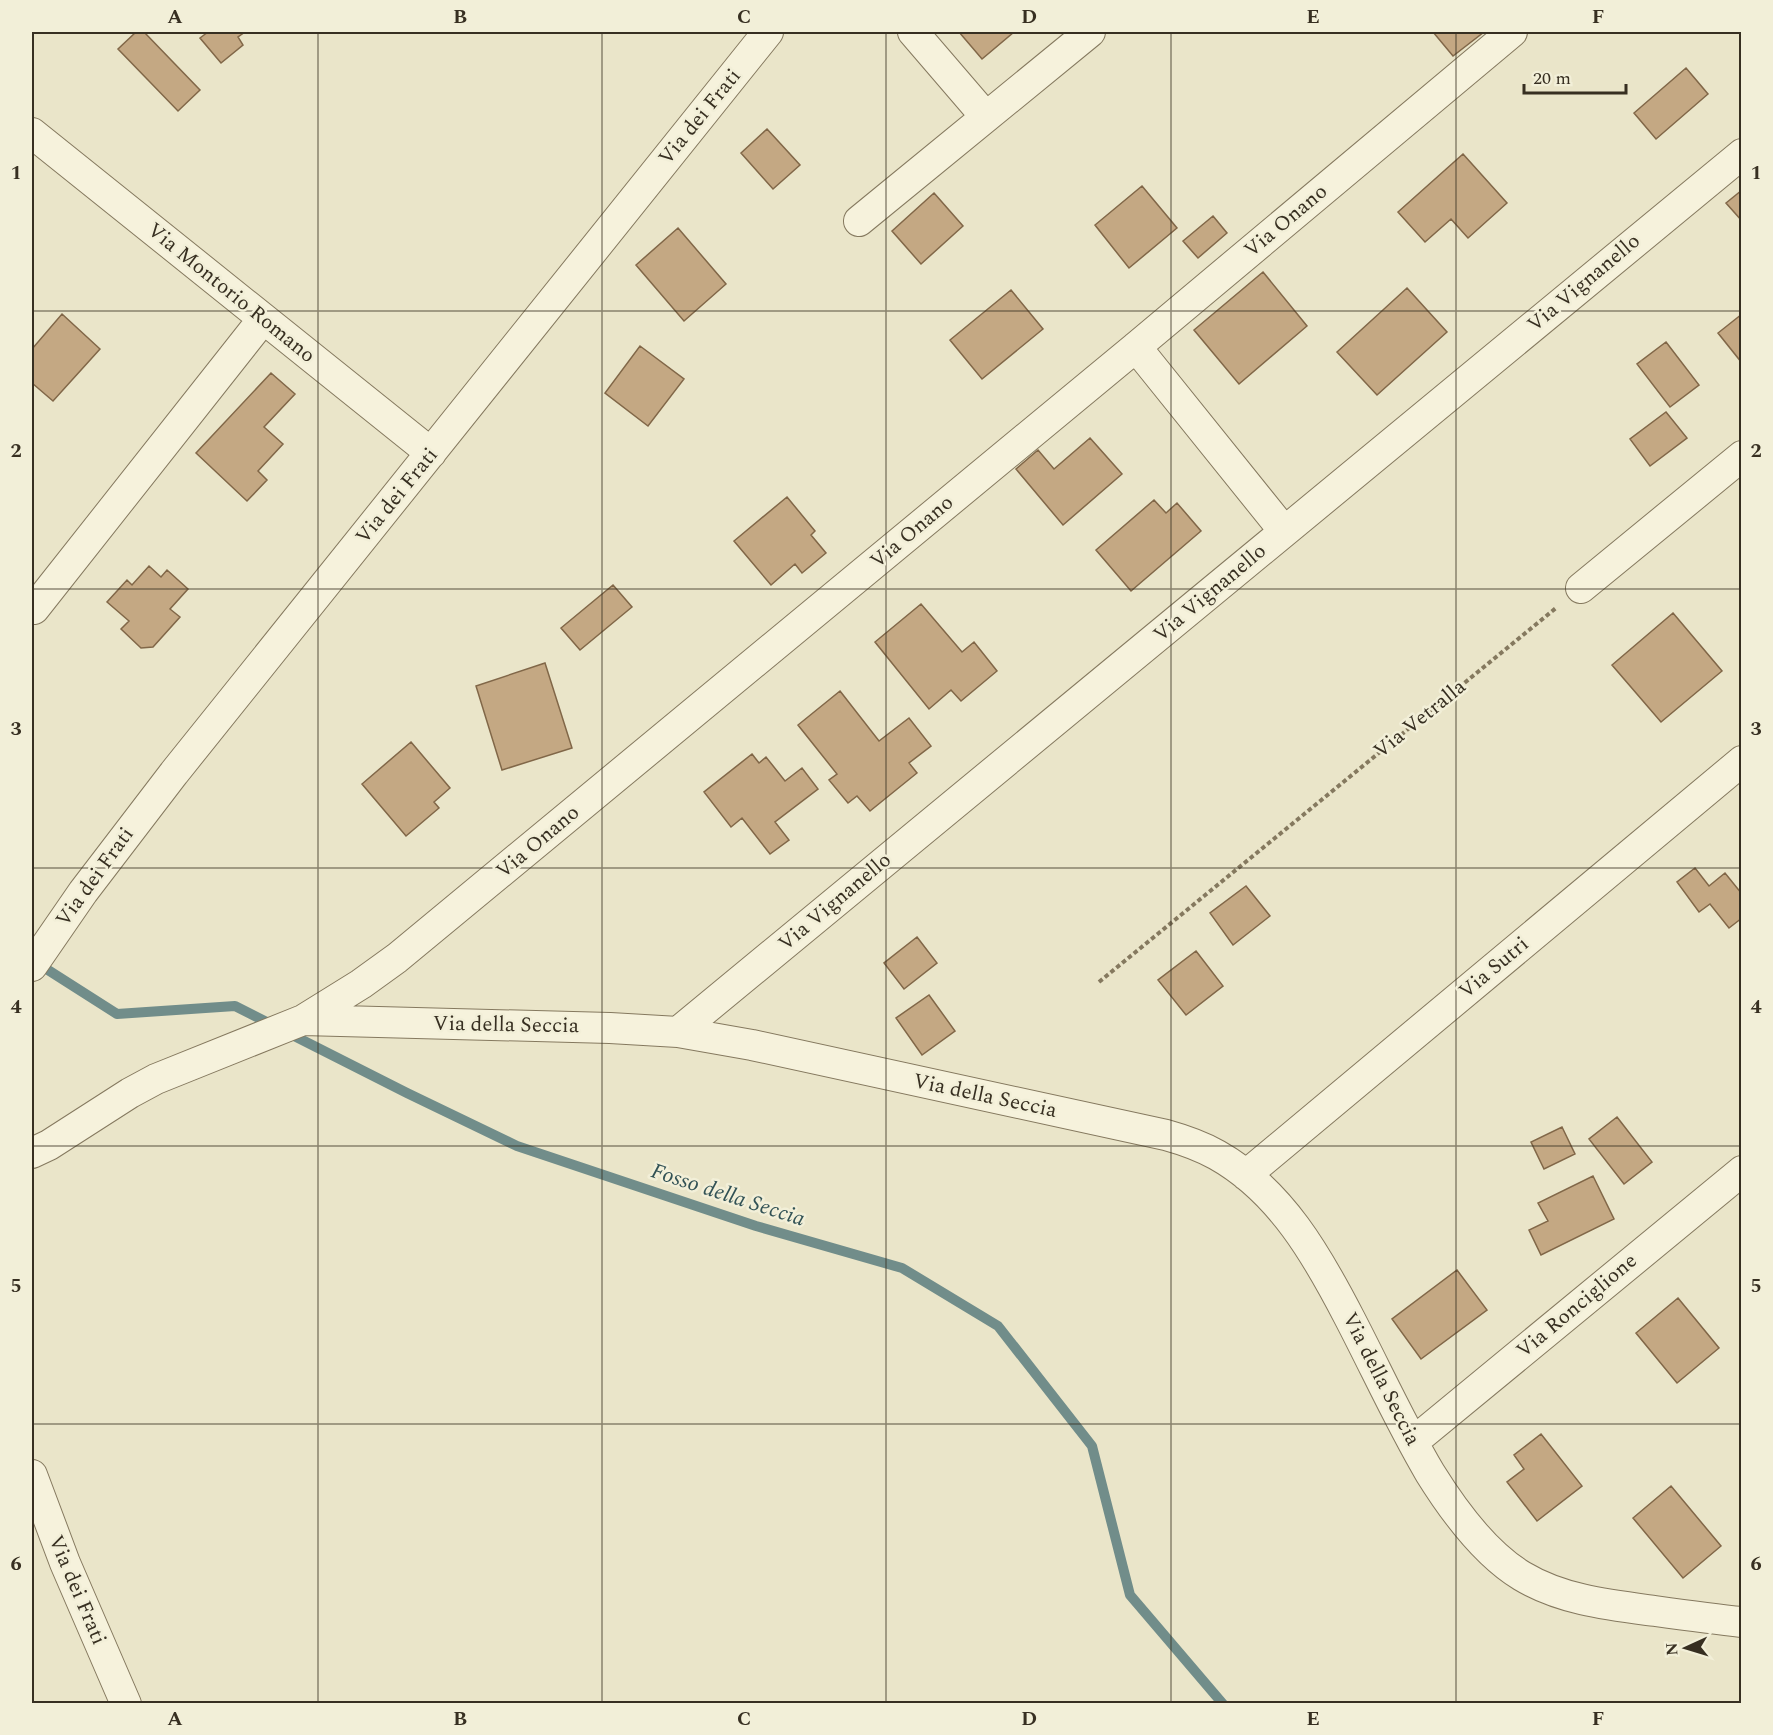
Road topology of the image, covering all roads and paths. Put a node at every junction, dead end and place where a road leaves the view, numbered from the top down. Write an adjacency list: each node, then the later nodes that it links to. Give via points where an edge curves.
1 (768, 32): 11 (street, Via dei Frati)
2 (913, 32): 5 (street)
3 (1090, 32): 5 (street)
4 (1512, 32): 10 (street, Via Onano)
5 (986, 117): 8 (street)
6 (32, 133): 9 (street, Via Montorio Romano)
7 (1742, 154): 13 (street, Via Vignanello)
8 (859, 221)
9 (263, 319): 11 (street, Via Montorio Romano); 15 (street)
10 (1136, 347): 13 (street); 19 (street, Via Onano, via 397,958)
11 (431, 453): 17 (street, Via dei Frati, via 157,795)
12 (1742, 456): 14 (street)
13 (1284, 531): 20 (street, Via Vignanello)
14 (1581, 588): 18 (path, Via Vetralla)
15 (34, 609)
16 (1742, 761): 23 (street, Via Sutri)
17 (32, 966)
18 (1099, 982)
19 (303, 1020): 20 (street, Via della Seccia); 21 (street, Via della Seccia, via 136,1089)
20 (678, 1032): 23 (street, Via della Seccia, via 1166,1135 1203,1148)
21 (32, 1153)
22 (1742, 1171): 24 (street, Via Ronciglione)
23 (1246, 1175): 24 (street, Via della Seccia, via 1281,1209 1319,1260)
24 (1413, 1442): 26 (street, Via della Seccia, via 1441,1491 1464,1521 1488,1548 1521,1575 1548,1589 1594,1602)
25 (32, 1475): 27 (street, Via dei Frati)
26 (1742, 1622)
27 (126, 1704)

